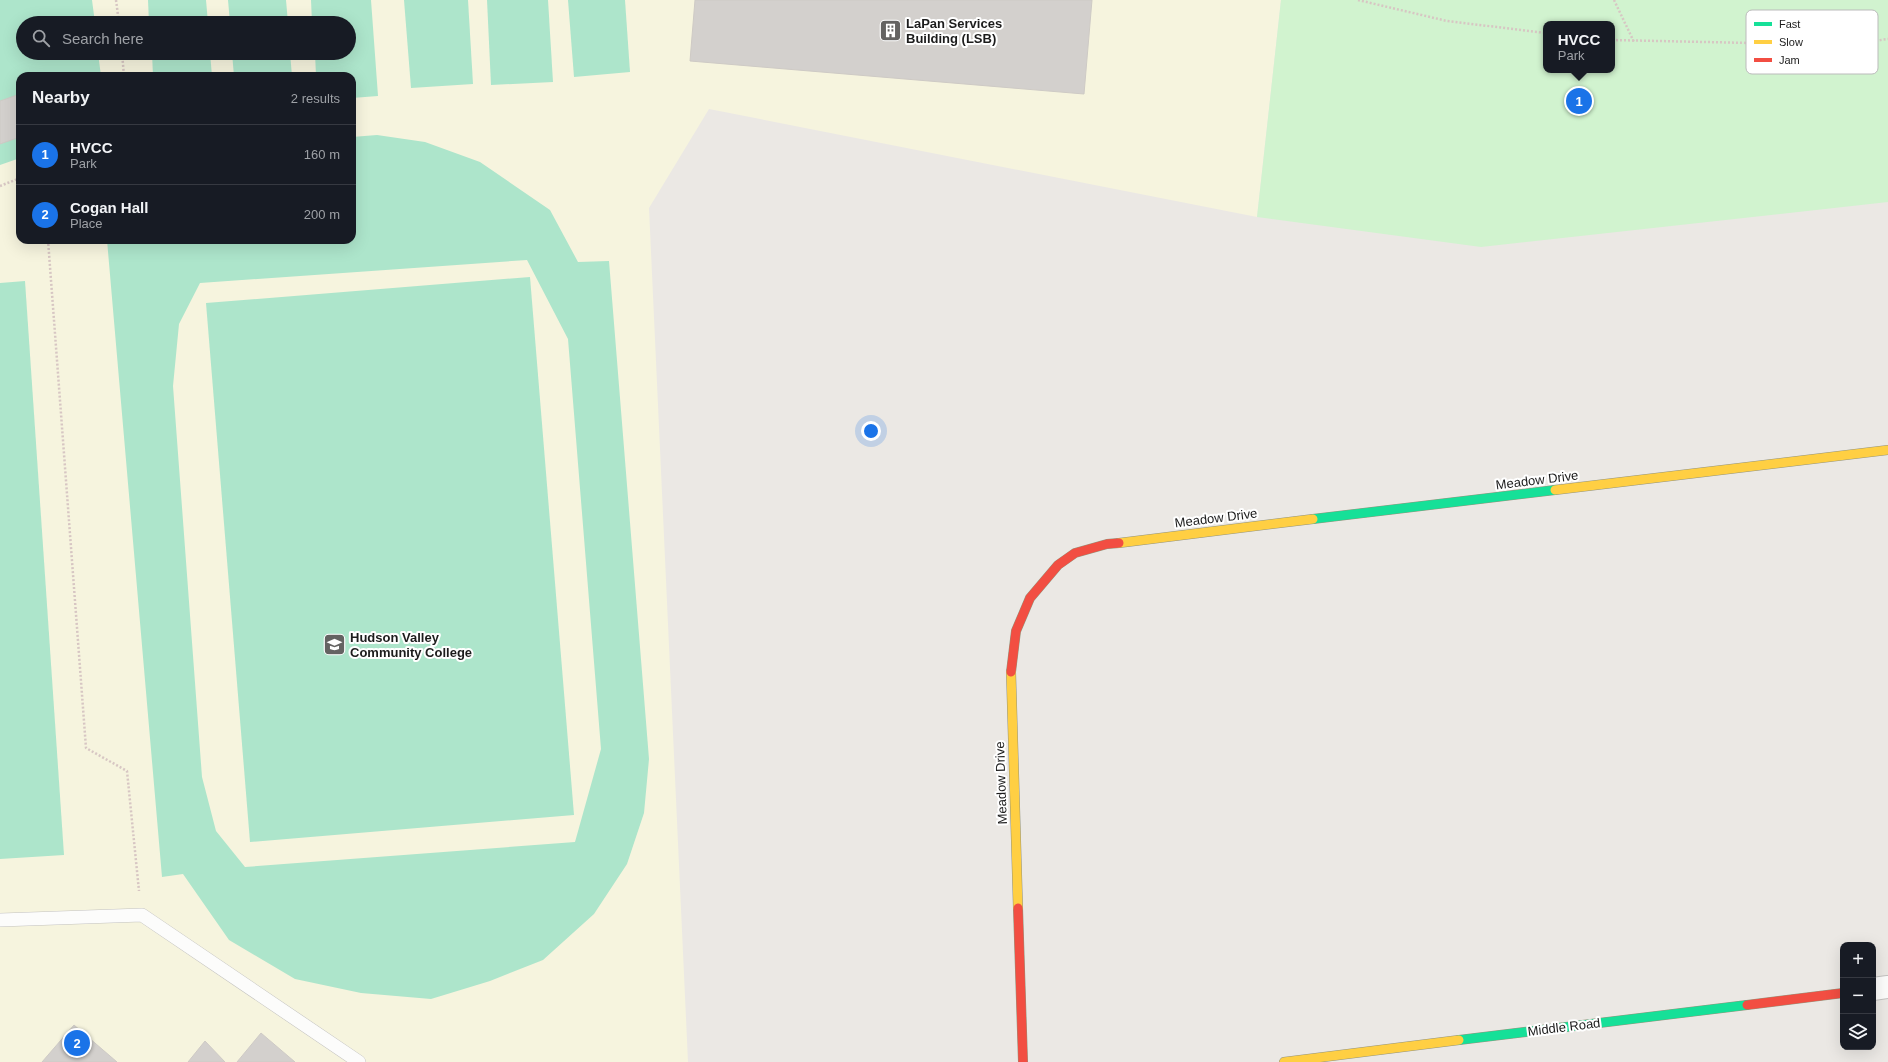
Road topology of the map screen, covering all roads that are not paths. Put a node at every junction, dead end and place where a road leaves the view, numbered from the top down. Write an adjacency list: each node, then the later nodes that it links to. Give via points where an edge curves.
1 (1888, 450): 7 (street, Meadow Drive, via 1107,544 1075,553 1058,565 1030,598 1016,631 1011,666)
2 (0, 920): 6 (lane, via 142,915)
3 (1888, 987): 4 (street)
4 (1876, 989)
5 (1840, 993): 8 (street, Middle Road)
6 (359, 1062)
7 (1023, 1062)
8 (1284, 1062)

